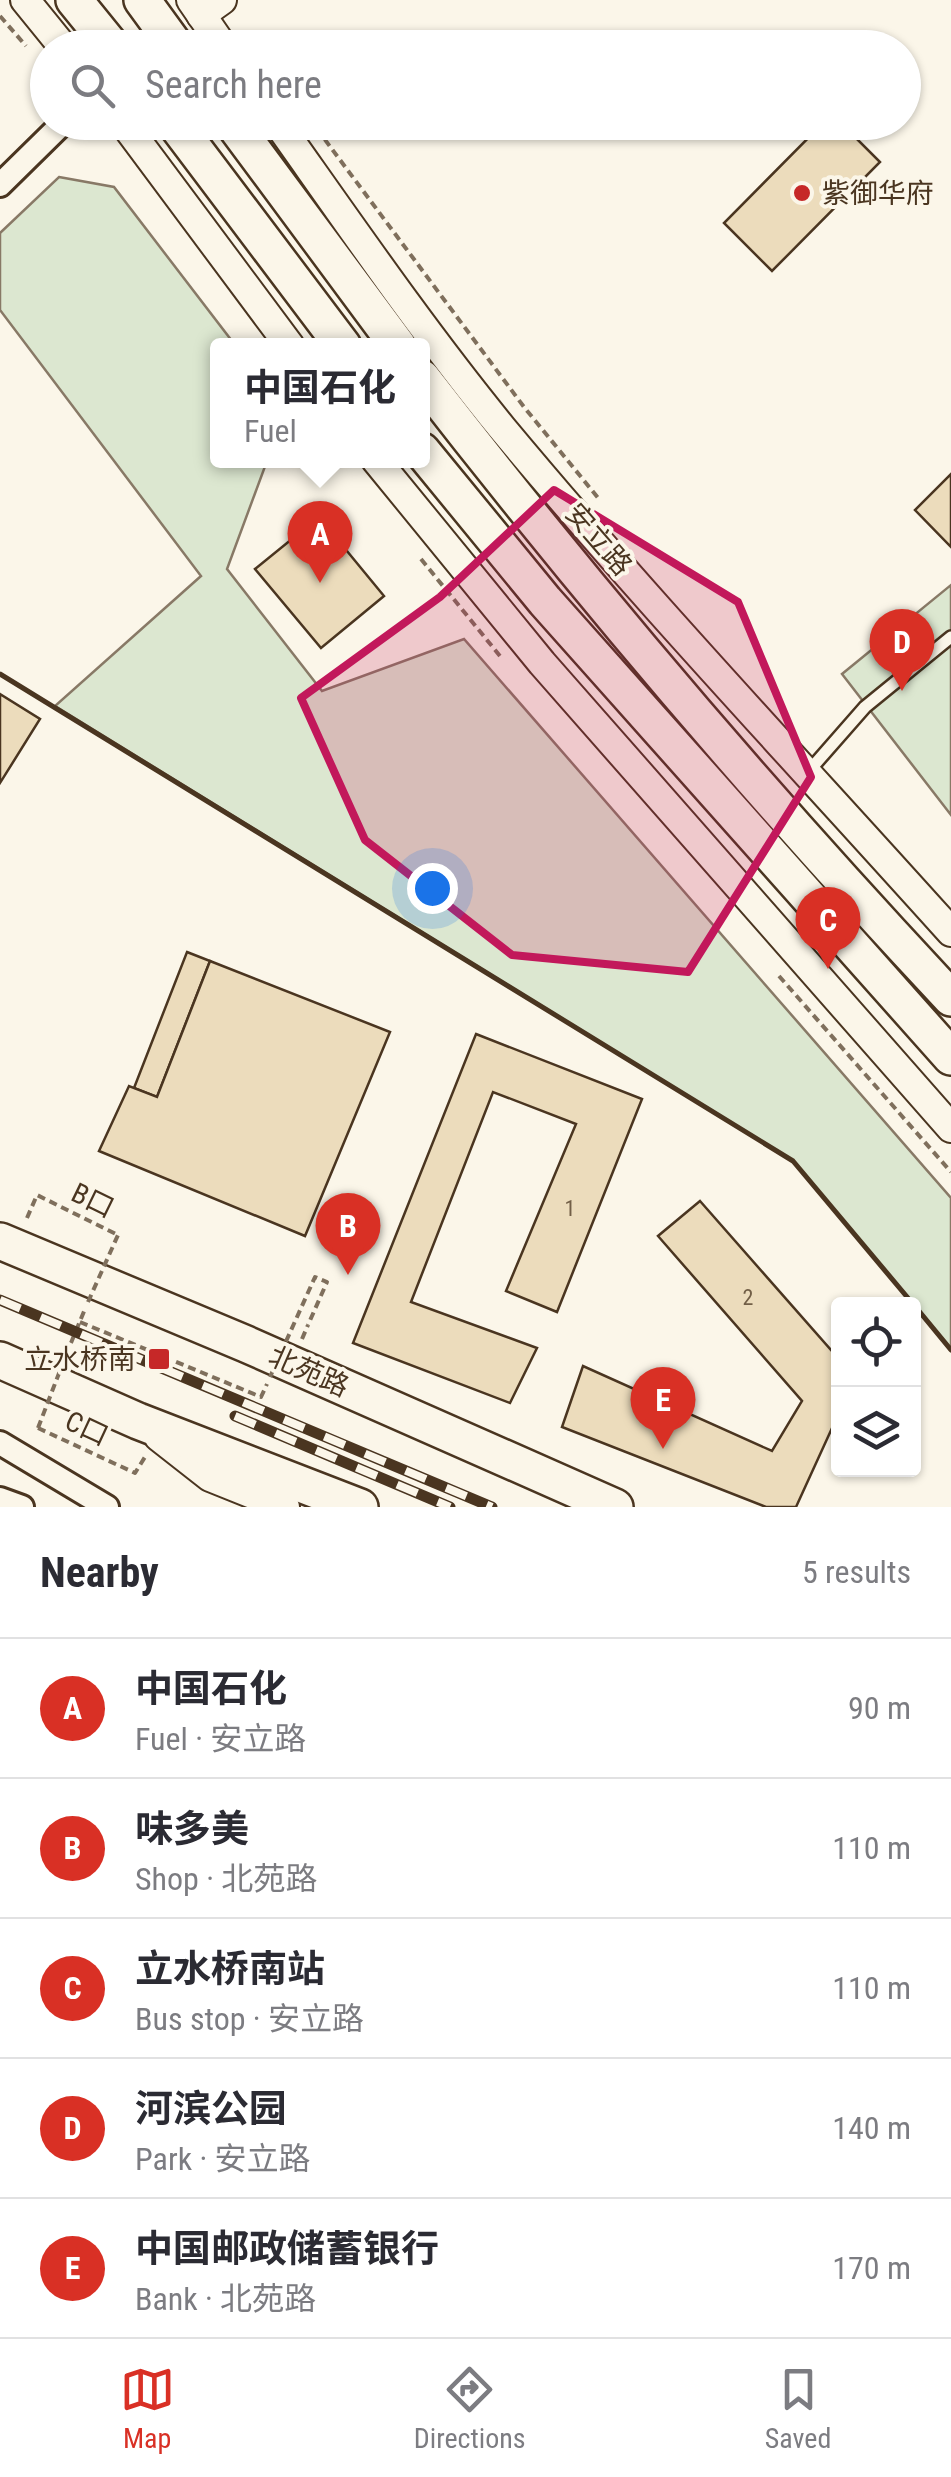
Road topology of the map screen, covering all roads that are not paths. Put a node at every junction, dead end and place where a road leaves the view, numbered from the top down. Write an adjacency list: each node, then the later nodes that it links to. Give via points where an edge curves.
1 (24, 0): 5 (street)
2 (74, 0): 6 (main road)
3 (142, 0): 7 (main road)
4 (205, 5): 8 (street)
5 (49, 30)
6 (98, 30)
7 (163, 30)
8 (216, 30)
9 (46, 140): 14 (street)
10 (136, 140): 15 (street)
11 (188, 140): 16 (main road)
12 (245, 140): 17 (main road)
13 (290, 140): 22 (street, 安立路, via 501,426)
14 (0, 185)
15 (284, 338)
16 (337, 338)
17 (392, 338)
18 (430, 388): 24 (main road, 安立路, via 587,586)
19 (430, 461): 25 (main road, via 544,602)
20 (383, 468): 26 (street, via 542,663)
21 (951, 636): 22 (lane, via 865,707)
22 (808, 772): 23 (street, 安立路)
23 (951, 932)
24 (951, 998)
25 (951, 1057)
26 (951, 1128)
27 (0, 1242): 36 (main road, 北苑路)
28 (0, 1360): 29 (main road)
29 (138, 1421): 34 (street, via 210,1477); 35 (main road)
30 (0, 1444): 33 (street)
31 (0, 1499): 32 (street)
32 (22, 1507)
33 (107, 1507)
34 (285, 1507)
35 (360, 1507)
36 (615, 1507)

